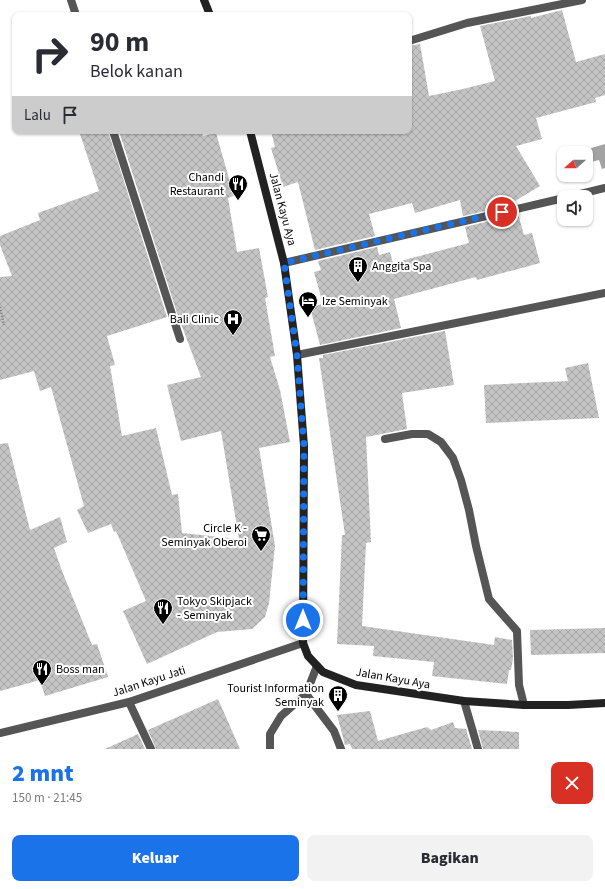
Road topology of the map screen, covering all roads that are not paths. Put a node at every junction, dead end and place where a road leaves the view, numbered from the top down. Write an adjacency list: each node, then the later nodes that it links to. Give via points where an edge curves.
1 (71, 0): 4 (street)
2 (204, 0): 5 (main road)
3 (582, 0): 6 (street, via 467,23)
4 (75, 12)
5 (209, 12)
6 (412, 40)
7 (114, 134): 14 (street)
8 (251, 134): 12 (main road, Jalan Kayu Aya)
9 (605, 188): 10 (street)
10 (593, 191)
11 (557, 200): 12 (street)
12 (284, 263): 15 (main road, Jalan Kayu Aya)
13 (605, 293): 15 (street)
14 (180, 339)
15 (297, 355): 17 (main road, Jalan Kayu Aya, via 304,446)
16 (385, 439): 23 (street, via 428,434 441,442 453,458 469,510 489,599 517,631 519,686)
17 (303, 643): 18 (main road, Jalan Kayu Aya, via 308,656); 21 (street, Jalan Kayu Jati)
18 (317, 666): 19 (street); 20 (main road, Jalan Kayu Aya, via 323,672 356,685)
19 (306, 694): 26 (street, via 281,716 270,734); 27 (street, via 334,731)
20 (464, 701): 23 (main road, Jalan Kayu Aya); 28 (street)
21 (129, 702): 24 (street, Jalan Kayu Jati); 25 (street)
22 (605, 703): 23 (main road, Jalan Kayu Aya)
23 (524, 705)
24 (0, 734)
25 (151, 749)
26 (270, 749)
27 (341, 749)
28 (478, 749)

